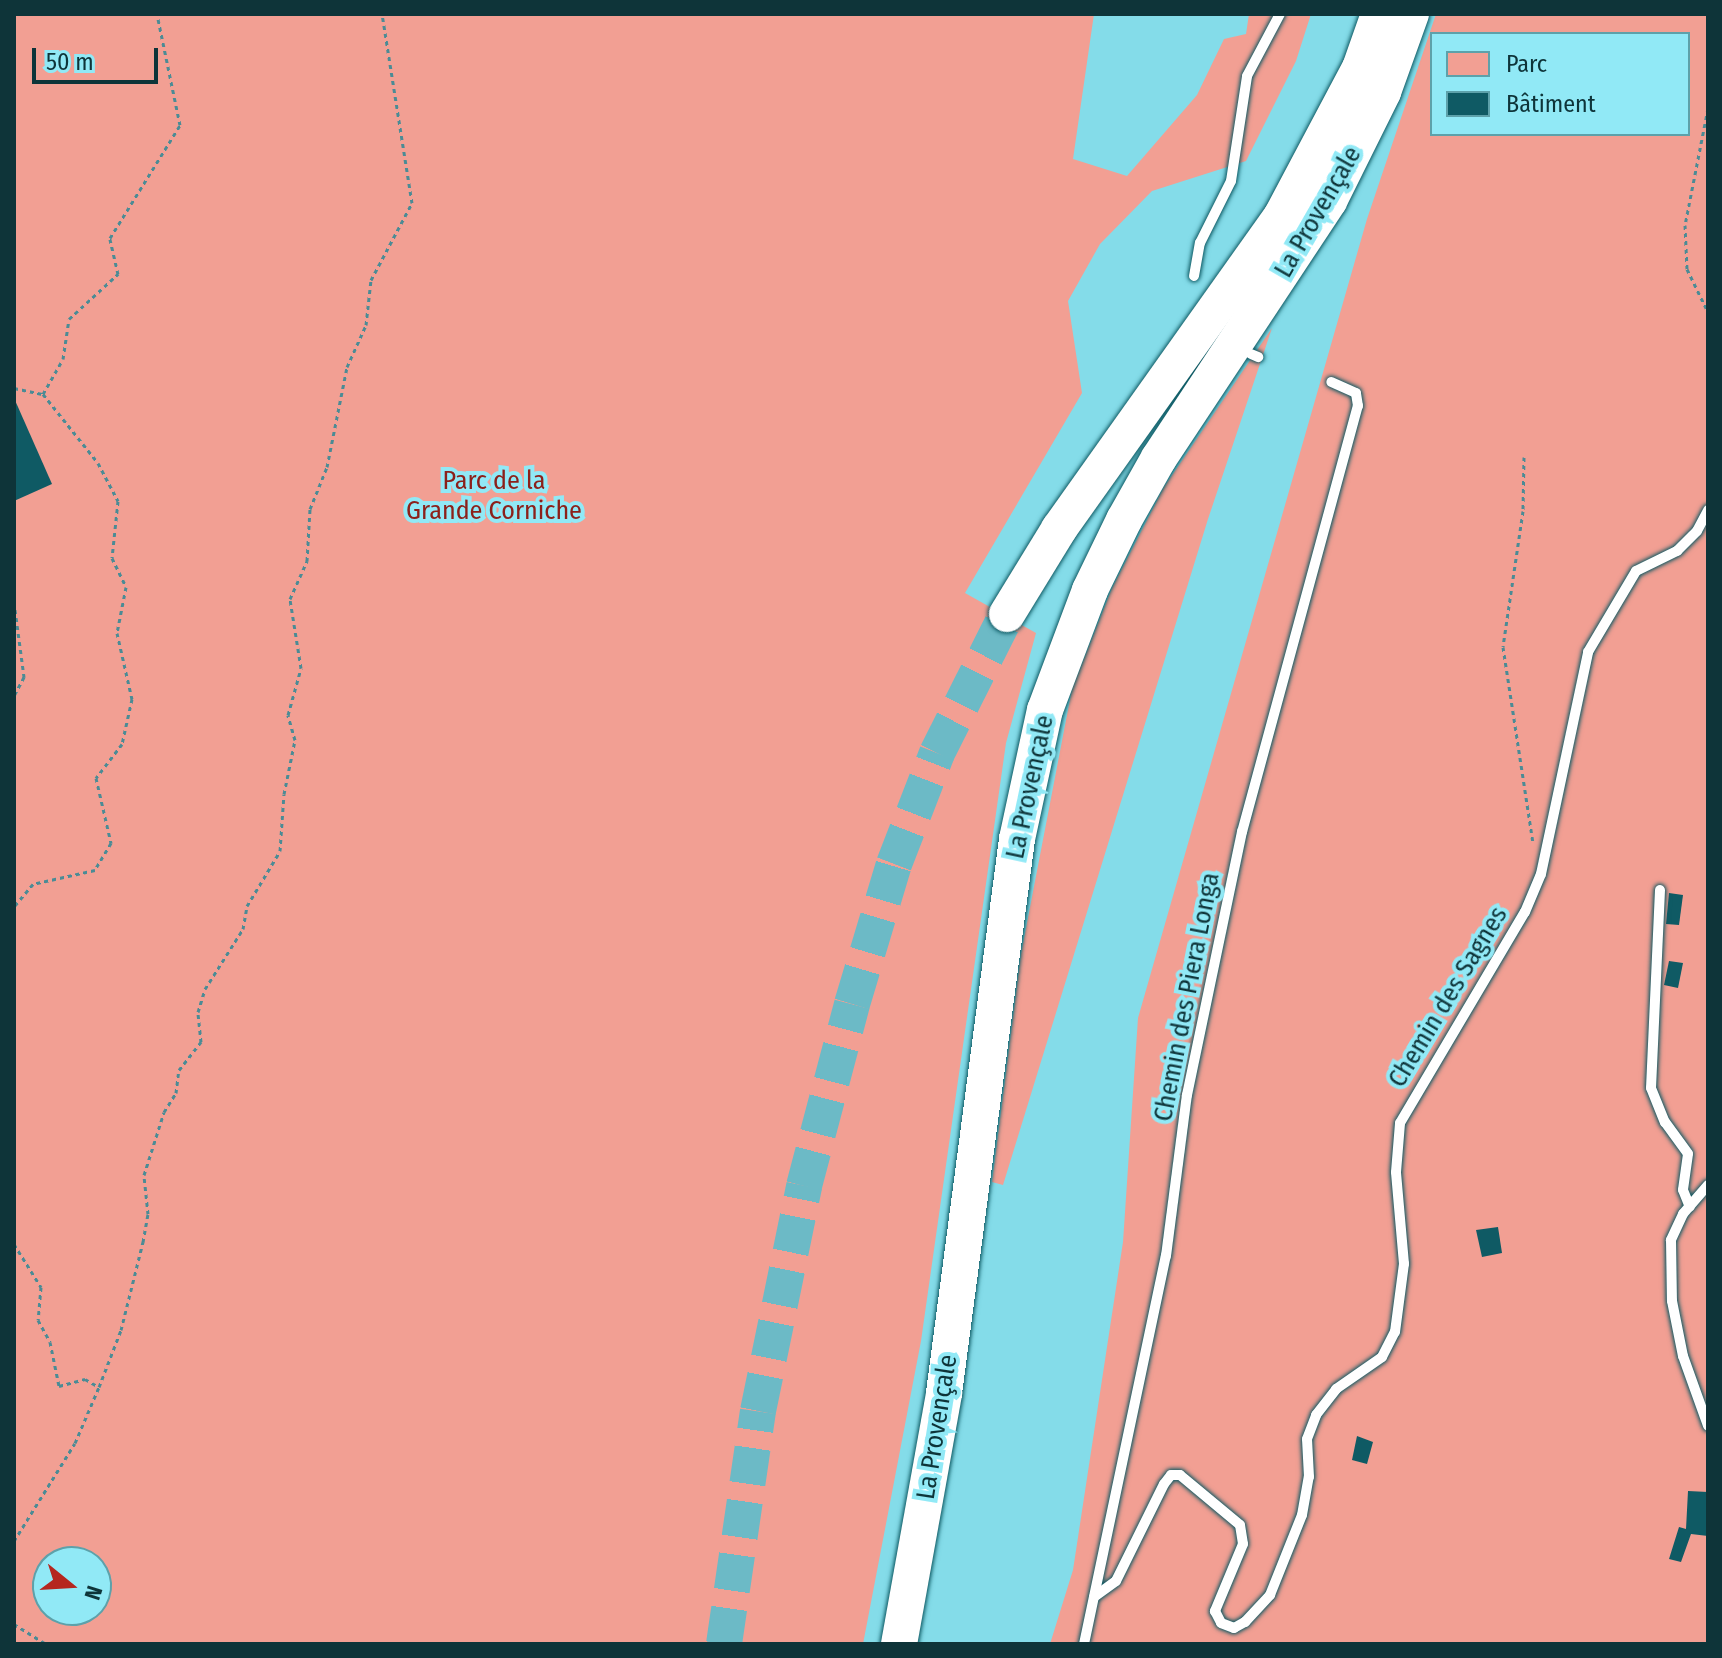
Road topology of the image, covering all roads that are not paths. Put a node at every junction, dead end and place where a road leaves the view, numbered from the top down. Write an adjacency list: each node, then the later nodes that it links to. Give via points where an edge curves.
1 (1280, 14): 4 (lane, via 1247,76 1231,181 1200,243)
2 (1379, 14): 7 (highway, La Provençale, via 1360,68 1281,217 1059,529)
3 (1411, 14): 13 (highway, La Provençale, via 1383,92 1329,201 1159,458 1124,520 1090,590 1045,710 1017,839 944,1393)
4 (1194, 276)
5 (1331, 382): 12 (lane, Chemin des Piera Longa, via 1356,393 1358,406 1242,832 1187,1095 1166,1256)
6 (1708, 510): 12 (lane, Chemin des Sagnes, via 1677,551 1636,571 1588,652 1541,874 1525,912 1400,1123 1396,1172 1404,1264 1395,1332 1382,1357 1336,1389 1316,1415 1307,1439 1309,1477 1302,1515 1270,1595 1245,1622 1234,1628 1221,1623 1215,1611 1243,1544 1240,1525 1180,1475 1171,1475 1116,1581)
7 (1007, 614)
8 (1660, 890): 10 (lane, via 1651,1088 1665,1122 1688,1154 1683,1190)
9 (1708, 1185): 10 (lane)
10 (1690, 1207): 11 (lane, via 1671,1240 1672,1301 1683,1356)
11 (1708, 1426)
12 (1094, 1597): 14 (lane, Chemin des Piera Longa)
13 (899, 1644)
14 (1084, 1644)

